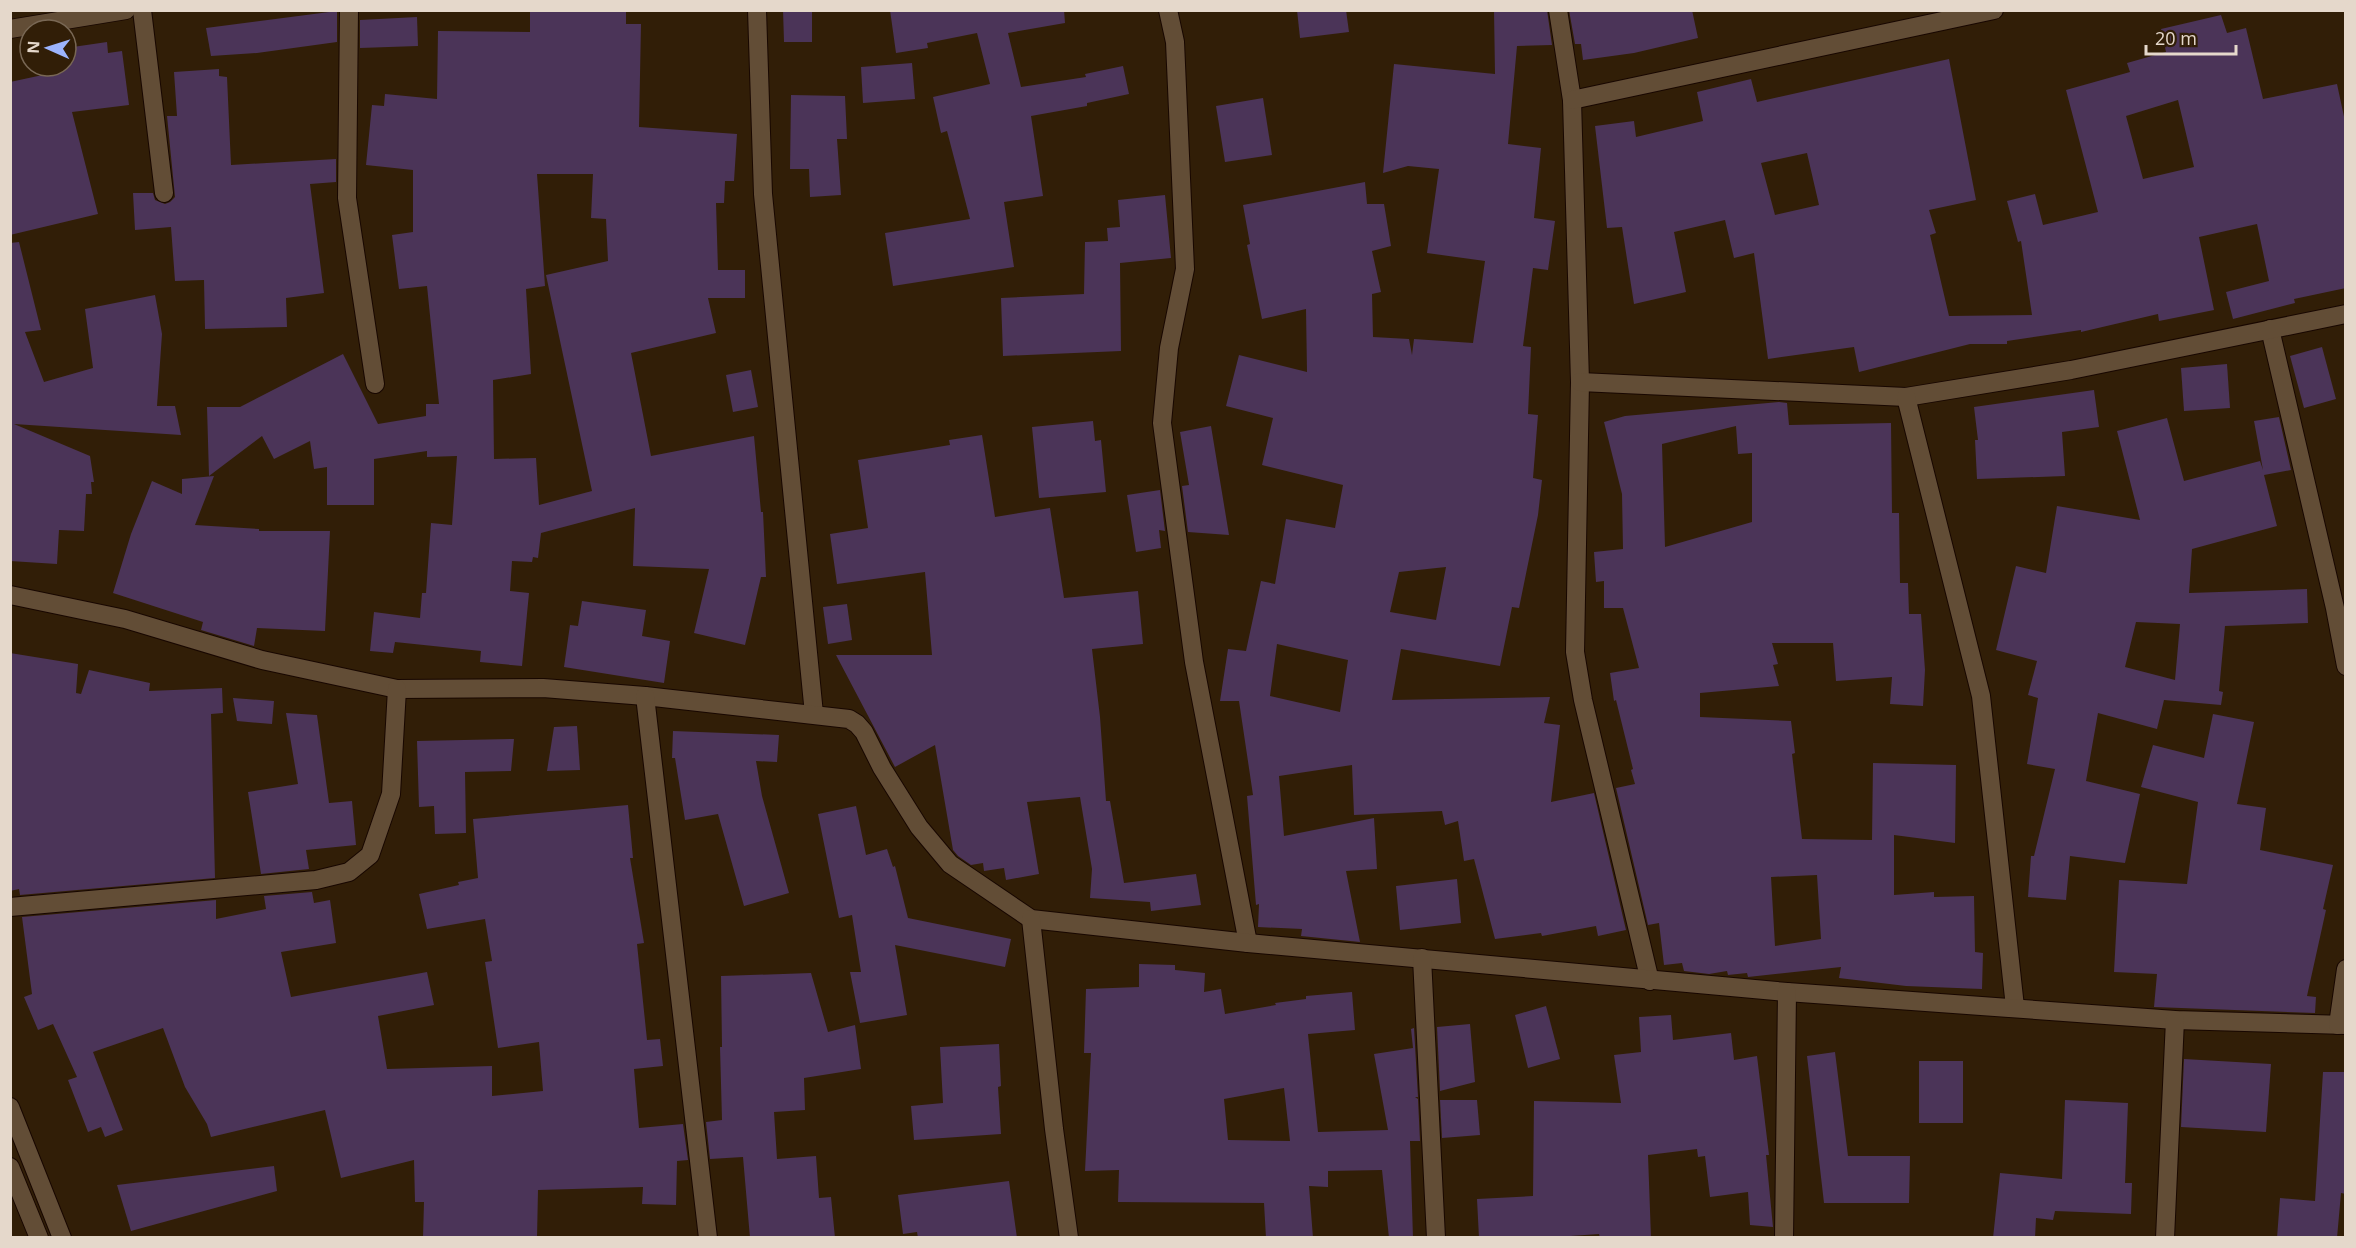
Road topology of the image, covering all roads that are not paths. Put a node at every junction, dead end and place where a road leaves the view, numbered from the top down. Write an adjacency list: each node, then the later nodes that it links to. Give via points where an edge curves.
1 (126, 10): 8 (street)
2 (141, 10): 10 (street)
3 (350, 10): 14 (street, via 347,198)
4 (757, 10): 20 (street, via 763,194)
5 (1168, 10): 23 (street, via 1174,42 1185,269 1168,348 1162,423 1194,662)
6 (1558, 10): 9 (street)
7 (1994, 10): 9 (street)
8 (10, 29)
9 (1572, 99): 13 (street)
10 (164, 193)
11 (2346, 314): 12 (street)
12 (2270, 329): 15 (street, via 2071,370); 17 (street)
13 (1580, 382): 15 (street); 26 (street, via 1575,652)
14 (375, 384)
15 (1906, 397): 28 (street, via 1982,696)
16 (10, 595): 18 (street, via 125,619 262,660)
17 (2346, 666)
18 (396, 689): 19 (street, via 543,688); 21 (street, via 390,794 370,855 349,872 316,880)
19 (645, 696): 20 (street); 35 (street)
20 (814, 714): 22 (street, via 849,719 857,724 919,827 950,864)
21 (10, 907)
22 (1031, 919): 23 (street); 36 (street)
23 (1248, 943): 24 (street)
24 (1422, 958): 26 (street); 37 (street)
25 (2346, 969): 30 (street)
26 (1650, 981): 27 (street)
27 (1787, 992): 28 (street); 38 (street)
28 (2015, 1007): 29 (street)
29 (2175, 1020): 30 (street); 39 (street)
30 (2342, 1025)
31 (10, 1107): 34 (street)
32 (10, 1167): 33 (street)
33 (39, 1238)
34 (62, 1238)
35 (708, 1238)
36 (1070, 1238)
37 (1436, 1238)
38 (1784, 1238)
39 (2165, 1238)

